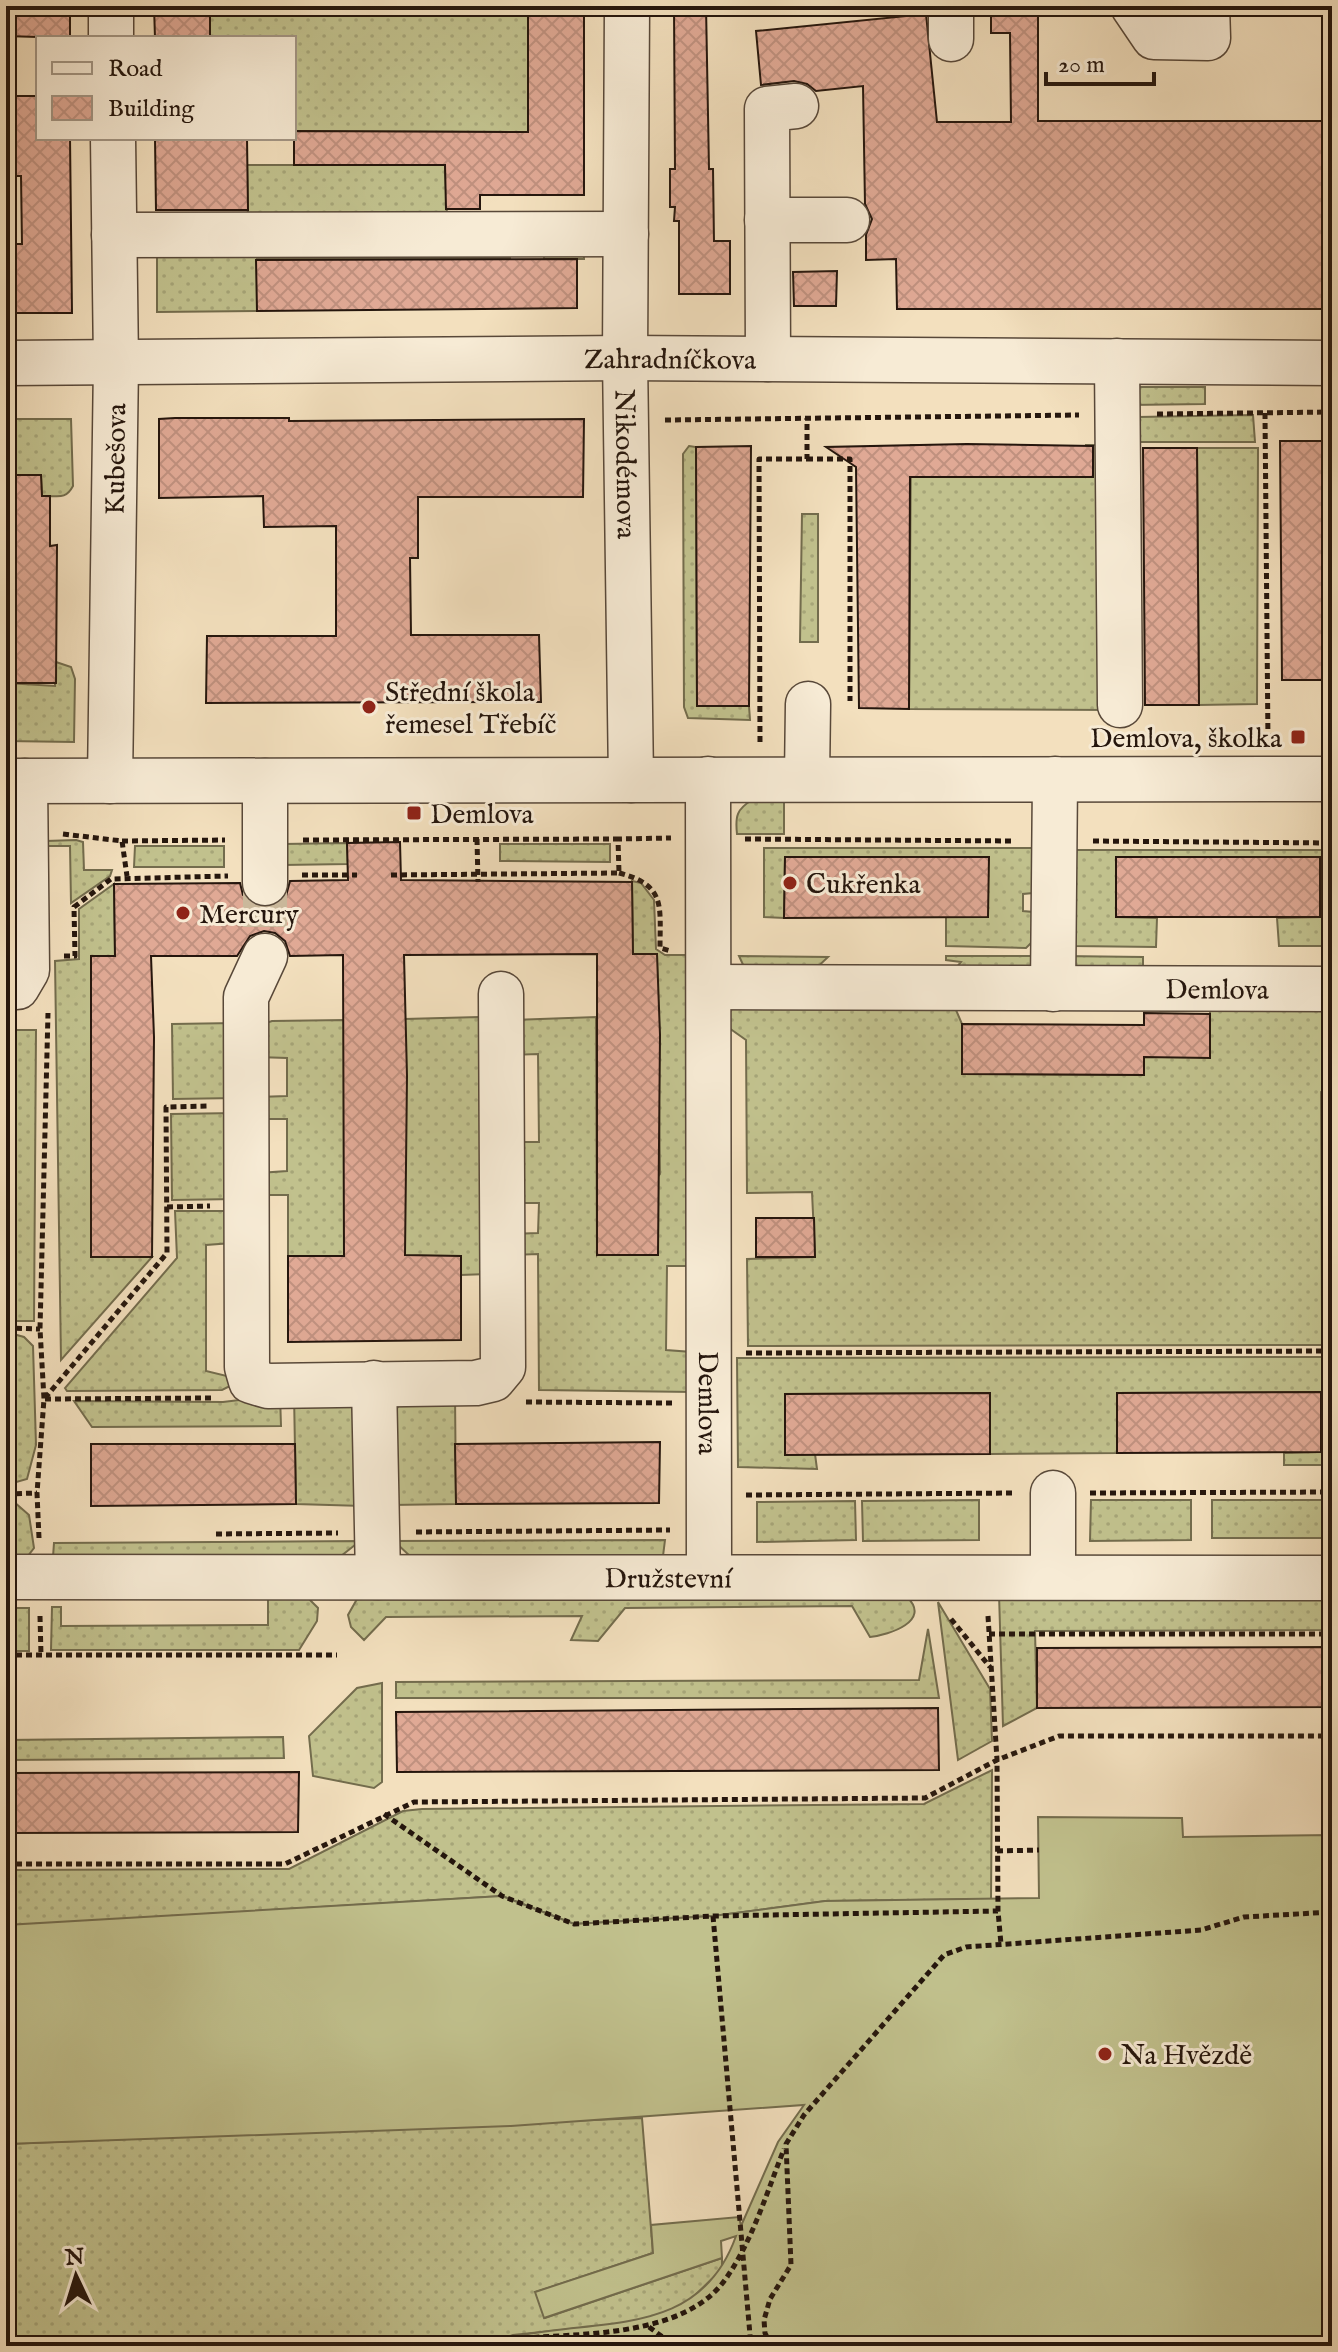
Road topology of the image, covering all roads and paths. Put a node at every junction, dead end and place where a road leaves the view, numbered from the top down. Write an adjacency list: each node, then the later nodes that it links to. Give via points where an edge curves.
1 (111, 6): 5 (street)
2 (627, 6): 10 (street, Nikodémova)
3 (1133, 6): 4 (street, via 1154,37 1208,38)
4 (1207, 6)
5 (111, 36)
6 (796, 106): 8 (street, via 767,109)
7 (113, 140): 11 (street, Kubešova)
8 (767, 220): 9 (street); 13 (street)
9 (847, 220)
10 (626, 234): 11 (street); 12 (street, Nikodémova)
11 (114, 235): 16 (street, Kubešova)
12 (625, 358): 13 (street, Zahradníčkova); 16 (street, Zahradníčkova); 30 (street, Nikodémova)
13 (768, 359): 14 (street, Zahradníčkova)
14 (1117, 361): 17 (street, Zahradníčkova); 22 (street)
15 (6, 363): 16 (street, Zahradníčkova)
16 (116, 363): 32 (street, Kubešova)
17 (1332, 363)
18 (1265, 413): 24 (path)
19 (807, 418): 20 (path)
20 (807, 459): 23 (path, via 850,459); 25 (path, via 759,459)
21 (808, 704): 26 (street)
22 (1120, 705)
23 (850, 714)
24 (1267, 715)
25 (760, 778): 26 (street); 27 (street)
26 (807, 778): 28 (street)
27 (708, 779): 30 (street); 37 (street, Demlova)
28 (1055, 779): 29 (street); 48 (street)
29 (1332, 779)
30 (631, 780): 33 (street)
31 (15, 781): 32 (street); 46 (street, via 27,970 17,987)
32 (110, 781): 33 (street)
33 (265, 781): 39 (street)
34 (74, 833): 38 (path)
35 (477, 839): 36 (path); 39 (path); 43 (path)
36 (618, 839): 37 (path); 41 (path, via 619,873)
37 (708, 839): 47 (street, Demlova)
38 (122, 841): 39 (path); 42 (path)
39 (265, 866): 40 (path); 42 (path)
40 (357, 875)
41 (391, 875)
42 (127, 876): 44 (path, via 111,879 74,907 75,956)
43 (478, 882)
44 (61, 956)
45 (265, 956): 52 (street, via 246,997)
46 (6, 987)
47 (709, 987): 48 (street, Demlova); 56 (street, Demlova)
48 (1053, 989): 49 (street, Demlova)
49 (1332, 989)
50 (501, 994): 57 (street)
51 (47, 1002): 54 (path)
52 (246, 1106): 58 (street); 60 (path, via 166,1107 167,1253)
53 (6, 1328): 54 (path)
54 (40, 1329): 60 (path)
55 (1332, 1351): 56 (path)
56 (709, 1353): 61 (street, Demlova)
57 (503, 1367): 59 (street, via 493,1379 476,1383); 61 (path, via 520,1402)
58 (251, 1381): 59 (street, via 268,1386); 60 (path, via 218,1398)
59 (374, 1383): 66 (street)
60 (44, 1399): 62 (path)
61 (709, 1403): 67 (street, Demlova)
62 (37, 1493): 64 (path); 65 (path)
63 (1053, 1493): 69 (street)
64 (6, 1494)
65 (22, 1577): 66 (street, Družstevní)
66 (378, 1577): 67 (street, Družstevní)
67 (709, 1577): 68 (street, Družstevní)
68 (986, 1577): 69 (street, Družstevní); 72 (path)
69 (1053, 1577): 70 (street, Družstevní)
70 (1332, 1578)
71 (947, 1613): 76 (path)
72 (989, 1634): 73 (path); 76 (path)
73 (1332, 1634)
74 (6, 1655): 75 (path)
75 (337, 1655)
76 (990, 1668): 78 (path)
77 (1332, 1736): 78 (path, via 1059,1736)
78 (997, 1760): 79 (path, via 925,1798 414,1802); 81 (path)
79 (384, 1814): 82 (path, via 285,1864); 85 (path, via 502,1896 574,1924)
80 (1039, 1850): 81 (path)
81 (997, 1851): 83 (path)
82 (6, 1864)
83 (998, 1911): 85 (path); 86 (path)
84 (1332, 1912): 86 (path, via 1244,1917 1201,1930)
85 (713, 1916): 88 (path)
86 (1001, 1944): 87 (path, via 944,1955 804,2115)
87 (786, 2144): 88 (path); 93 (path, via 791,2265 764,2320)
88 (742, 2252): 89 (path, via 725,2281 691,2309); 92 (path)
89 (648, 2327): 90 (path, via 511,2339); 91 (path)
90 (495, 2346)
91 (675, 2346)
92 (751, 2346)
93 (771, 2346)

